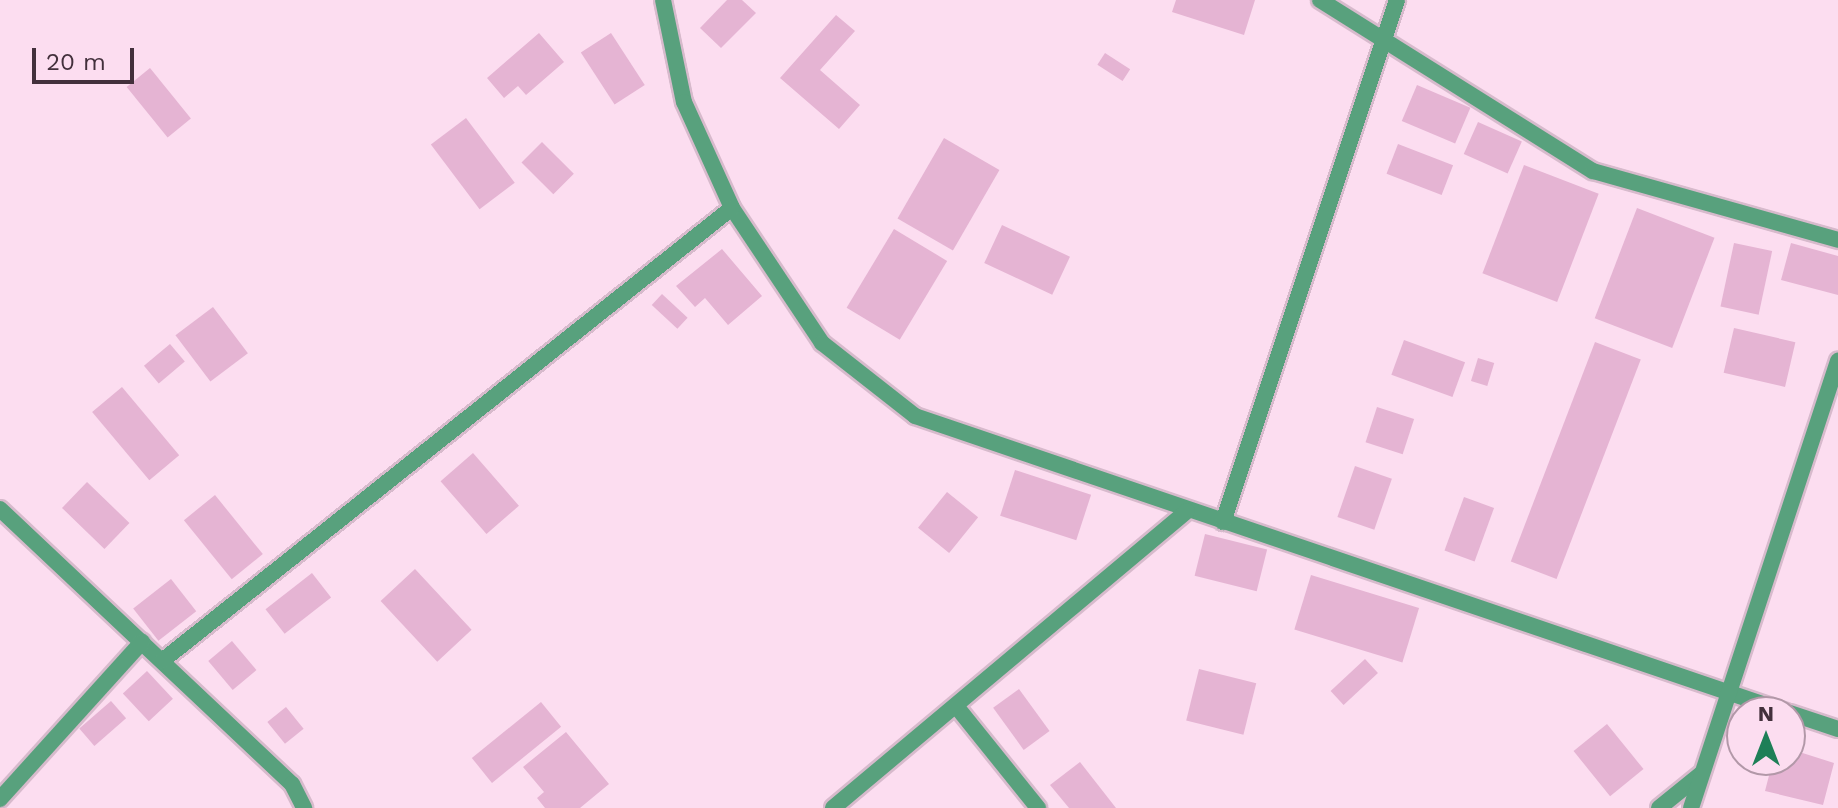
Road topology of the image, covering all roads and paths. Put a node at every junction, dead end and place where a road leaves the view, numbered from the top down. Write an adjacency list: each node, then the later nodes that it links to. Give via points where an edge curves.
1 (663, 0): 5 (street, via 684,102)
2 (1320, 0): 4 (street)
3 (1397, 0): 4 (street)
4 (1379, 41): 6 (street, via 1593,171); 10 (street)
5 (732, 208): 9 (street, via 822,343 915,416); 12 (street)
6 (1838, 240)
7 (1838, 361): 13 (street)
8 (0, 509): 11 (street)
9 (1187, 511): 10 (street); 15 (street)
10 (1223, 522): 13 (street)
11 (142, 642): 12 (street); 19 (street)
12 (162, 661): 20 (street, via 292,784)
13 (1730, 693): 14 (street); 18 (street)
14 (1739, 696)
15 (956, 706): 21 (street); 22 (street)
16 (1806, 719): 17 (street)
17 (1838, 729)
18 (1702, 774): 23 (street); 24 (street)
19 (0, 799)
20 (304, 808)
21 (833, 808)
22 (1038, 808)
23 (1659, 808)
24 (1691, 808)

